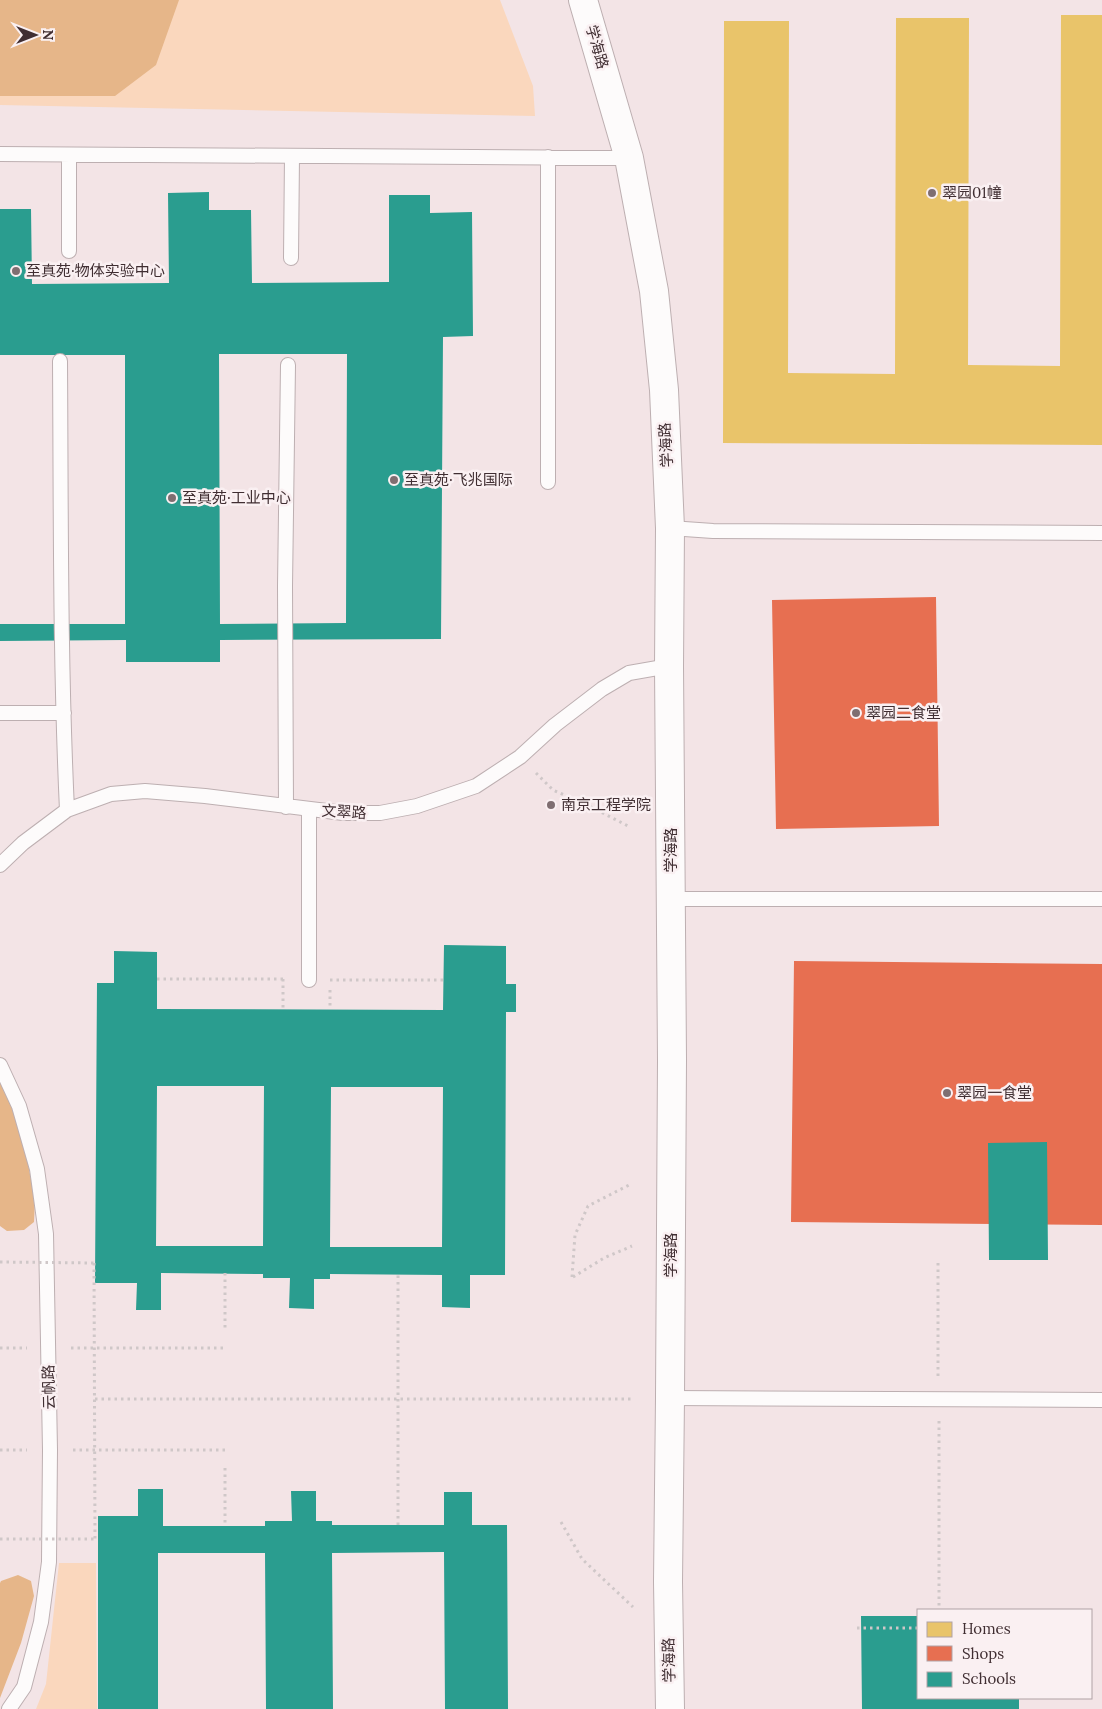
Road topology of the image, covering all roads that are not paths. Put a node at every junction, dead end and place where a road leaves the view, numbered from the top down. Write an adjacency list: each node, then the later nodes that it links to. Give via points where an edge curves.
1 (583, 0): 6 (street, 学海路)
2 (0, 154): 3 (lane)
3 (69, 155): 4 (lane); 7 (lane)
4 (292, 156): 5 (lane); 8 (lane)
5 (548, 158): 6 (lane); 11 (lane)
6 (629, 158): 12 (street, 学海路, via 655,301 664,390)
7 (69, 251)
8 (291, 258)
9 (60, 361): 16 (lane)
10 (288, 365): 17 (lane)
11 (548, 482)
12 (670, 528): 13 (lane); 14 (street, 学海路)
13 (1102, 534)
14 (670, 666): 19 (lane, 文翠路, via 629,673 602,689 520,757 476,786 417,806 380,814); 21 (street, 学海路)
15 (0, 713): 16 (lane)
16 (64, 713): 18 (lane)
17 (286, 807): 18 (lane, 文翠路, via 145,791 111,794); 19 (lane, 文翠路)
18 (68, 810): 20 (lane, 文翠路, via 23,843)
19 (309, 810): 23 (lane)
20 (0, 865)
21 (671, 899): 22 (lane); 25 (street, 学海路)
22 (1102, 899)
23 (309, 980)
24 (0, 1065): 27 (lane, 云帆路, via 18,1106 37,1169 45,1224 50,1450 49,1562 42,1622 24,1687)
25 (670, 1398): 26 (lane); 28 (street, 学海路)
26 (1102, 1400)
27 (9, 1709)
28 (670, 1709)

